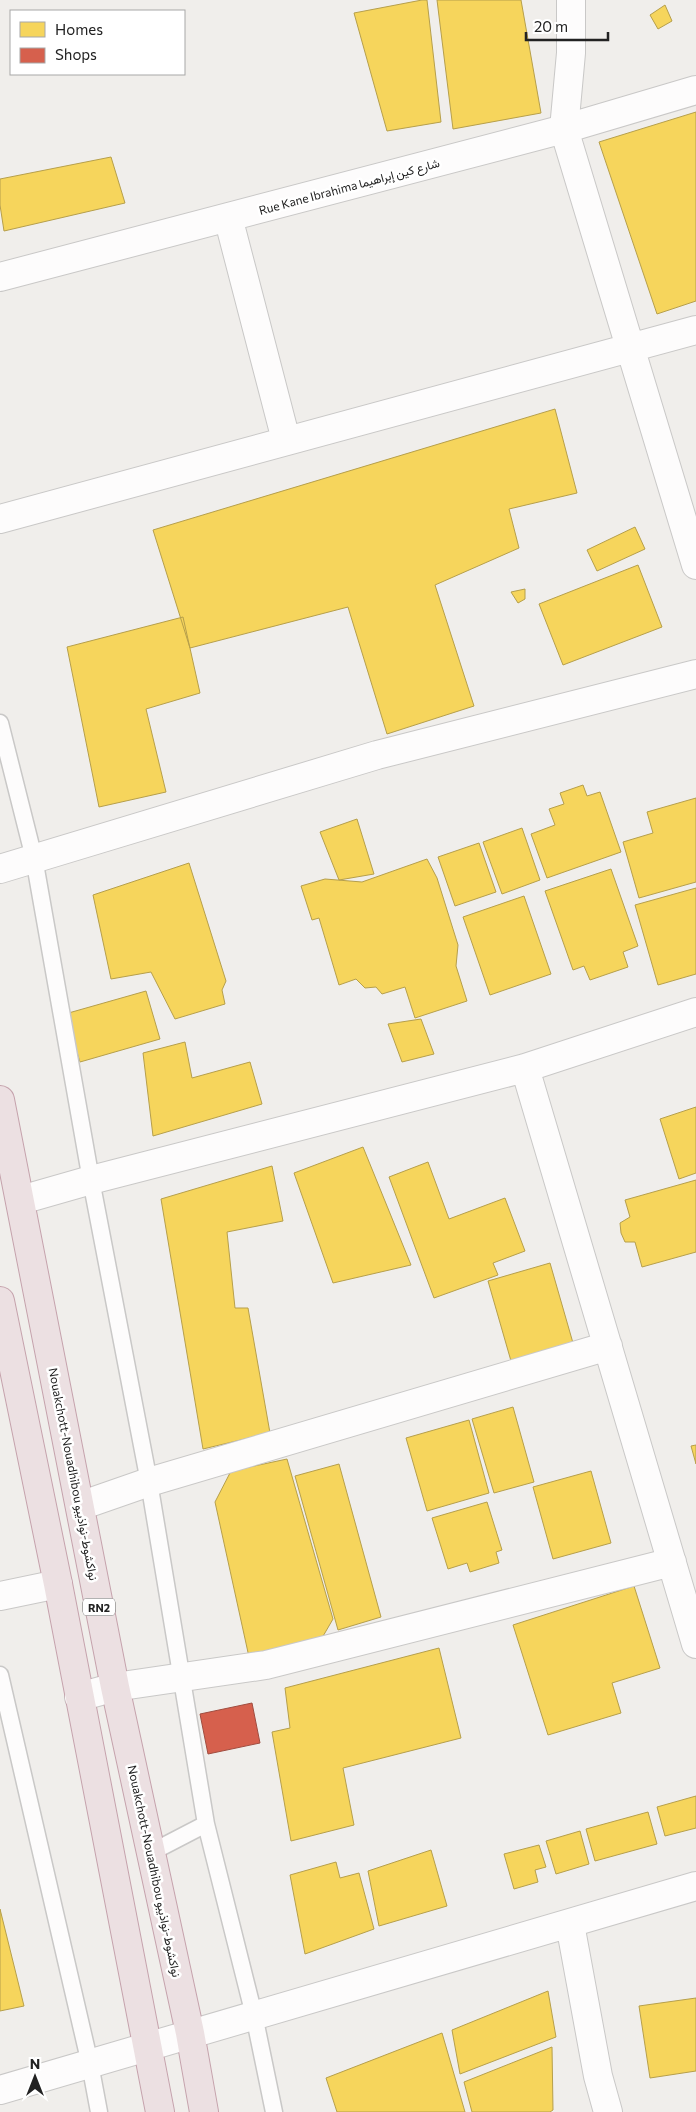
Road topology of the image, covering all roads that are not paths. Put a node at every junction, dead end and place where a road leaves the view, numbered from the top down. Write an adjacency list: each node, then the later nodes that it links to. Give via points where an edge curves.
1 (571, 0): 3 (street, via 571,53)
2 (696, 90): 3 (street, Rue Kane Ibrahima شارع كين إبراهيما)
3 (564, 129): 4 (street, Rue Kane Ibrahima شارع كين إبراهيما); 7 (street)
4 (228, 217): 5 (street, Rue Kane Ibrahima شارع كين إبراهيما); 8 (street)
5 (0, 277)
6 (696, 330): 7 (street)
7 (630, 349): 8 (street); 10 (street)
8 (286, 440): 9 (street)
9 (0, 519)
10 (696, 565)
11 (696, 674): 13 (street, via 377,755)
12 (0, 724): 13 (lane)
13 (34, 858): 14 (street); 18 (lane)
14 (0, 869)
15 (696, 1012): 16 (street)
16 (525, 1068): 18 (street); 21 (street)
17 (0, 1100): 19 (highway, Nouakchott-Nouadhibou نواكشوط-نواذيبو / RN2)
18 (91, 1180): 19 (street); 22 (lane)
19 (20, 1200): 23 (highway, Nouakchott-Nouadhibou نواكشوط-نواذيبو / RN2)
20 (0, 1301): 25 (highway, RN2)
21 (608, 1346): 22 (street); 24 (street)
22 (149, 1482): 23 (street); 29 (lane)
23 (80, 1506): 30 (highway, Nouakchott-Nouadhibou نواكشوط-نواذيبو / RN2)
24 (672, 1562): 27 (street); 29 (street, via 266,1665)
25 (58, 1584): 26 (street); 31 (highway, RN2)
26 (0, 1596)
27 (696, 1644)
28 (0, 1675): 39 (lane)
29 (181, 1679): 30 (street); 32 (lane)
30 (115, 1688): 31 (street); 33 (highway, Nouakchott-Nouadhibou نواكشوط-نواذيبو / RN2)
31 (79, 1697): 38 (highway, RN2)
32 (206, 1824): 33 (lane); 36 (lane)
33 (152, 1852): 37 (highway, Nouakchott-Nouadhibou نواكشوط-نواذيبو / RN2)
34 (696, 1886): 35 (street)
35 (570, 1924): 36 (street); 45 (street, via 598,2076)
36 (254, 2015): 37 (street); 44 (lane)
37 (190, 2033): 38 (street); 43 (highway, Nouakchott-Nouadhibou نواكشوط-نواذيبو / RN2)
38 (147, 2048): 39 (street); 42 (highway, RN2)
39 (90, 2064): 40 (street); 41 (lane)
40 (0, 2090)
41 (98, 2112)
42 (160, 2112)
43 (204, 2112)
44 (274, 2112)
45 (608, 2112)

